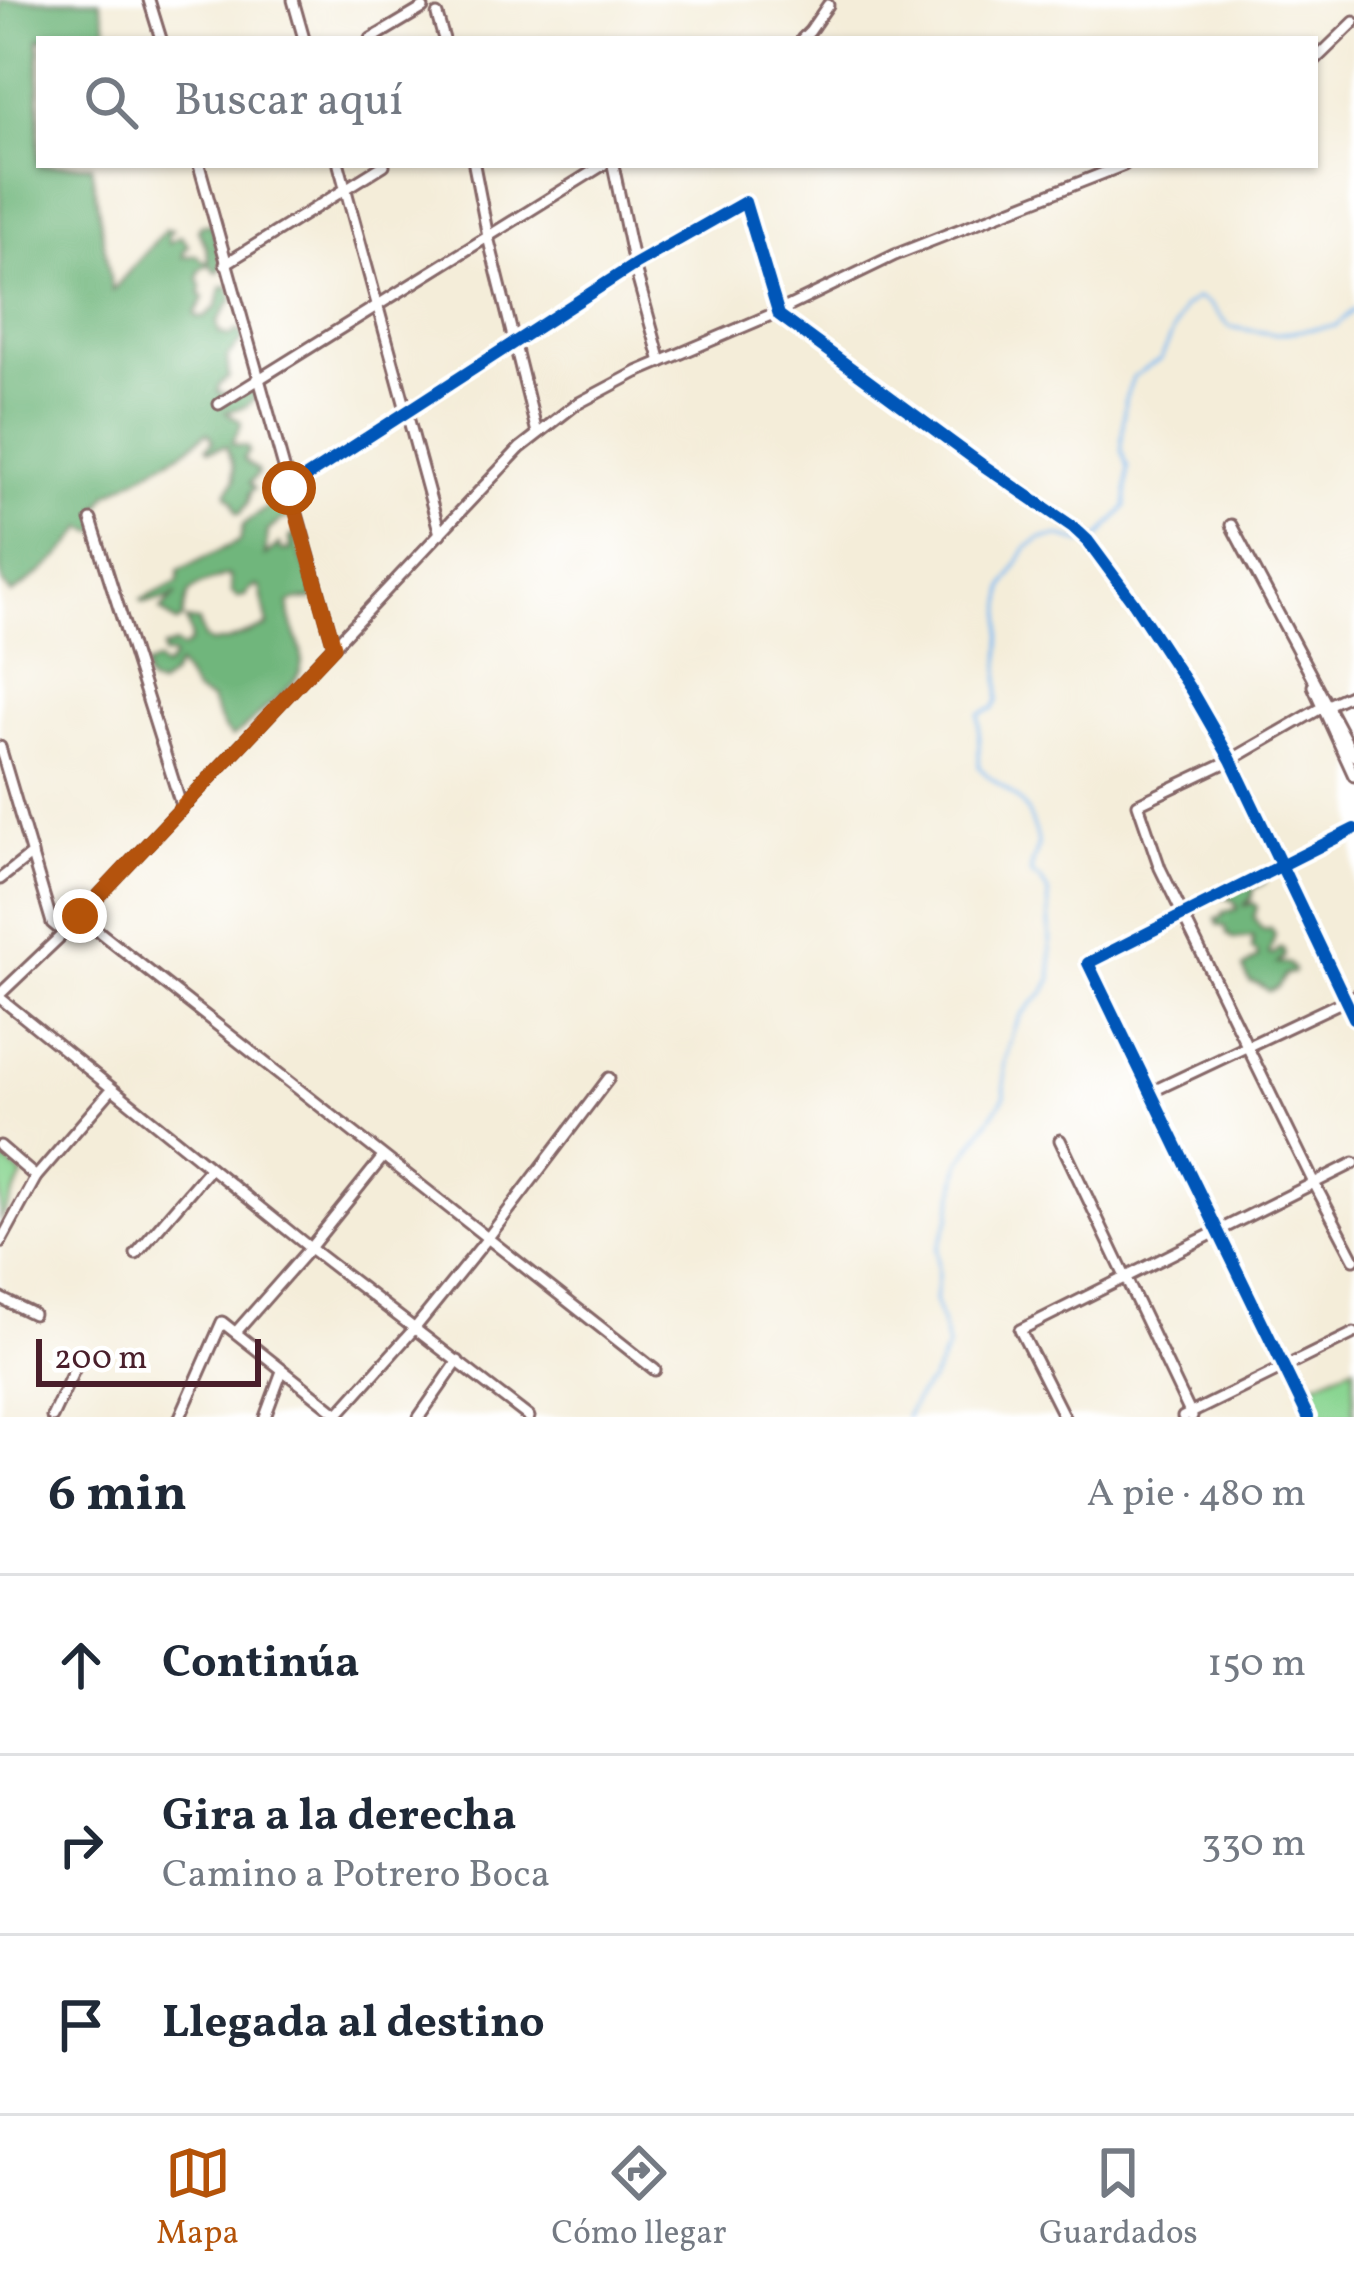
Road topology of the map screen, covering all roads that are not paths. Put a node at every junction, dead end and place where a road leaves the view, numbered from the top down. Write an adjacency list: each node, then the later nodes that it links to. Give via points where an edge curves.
1 (149, 0): 7 (street)
2 (293, 0): 8 (street)
3 (828, 5): 11 (street)
4 (423, 8): 9 (street)
5 (437, 15): 10 (street)
6 (1354, 22): 12 (street)
7 (160, 36)
8 (303, 36)
9 (375, 36)
10 (443, 36)
11 (805, 36)
12 (1318, 56)
13 (200, 168): 22 (street)
14 (340, 168): 20 (street)
15 (380, 168): 20 (street)
16 (475, 168): 21 (street)
17 (598, 168): 21 (street)
18 (614, 168): 23 (street)
19 (1116, 168): 25 (street, via 895,255)
20 (346, 189): 22 (street); 24 (street)
21 (488, 237): 24 (street); 26 (street)
22 (225, 264): 28 (street)
23 (634, 265): 25 (street, via 746,202); 26 (street); 27 (street)
24 (378, 307): 28 (street); 30 (street)
25 (778, 312): 27 (street); 41 (street, via 1073,527 1168,655)
26 (514, 340): 30 (street); 31 (street)
27 (661, 362): 31 (street)
28 (258, 379): 29 (street); 32 (street)
29 (219, 404)
30 (406, 411): 32 (street); 35 (street)
31 (537, 433): 35 (street)
32 (289, 488): 36 (street)
33 (91, 520): 43 (street)
34 (1231, 525): 38 (street)
35 (440, 534): 36 (street)
36 (334, 646): 43 (street)
37 (1354, 693): 38 (street)
38 (1325, 706): 40 (street); 41 (street); 42 (street)
39 (0, 750): 45 (street)
40 (1354, 756)
41 (1231, 760): 46 (street); 48 (street, via 1138,804)
42 (1354, 776)
43 (182, 808): 49 (street)
44 (1354, 829): 46 (street)
45 (32, 854): 47 (street); 50 (street, via 52,923)
46 (1280, 864): 48 (street); 52 (street)
47 (0, 879)
48 (1183, 913): 54 (street); 57 (street, via 1088,963)
49 (80, 916): 50 (street); 60 (street)
50 (64, 933): 51 (street)
51 (0, 996): 56 (street)
52 (1350, 998): 53 (street); 54 (street)
53 (1354, 1018)
54 (1249, 1048): 57 (street); 64 (street)
55 (609, 1078): 66 (street)
56 (112, 1089): 62 (street); 63 (street)
57 (1151, 1092): 65 (street)
58 (1060, 1140): 71 (street)
59 (0, 1146): 63 (street)
60 (383, 1156): 66 (street); 68 (street)
61 (1354, 1163): 64 (street)
62 (210, 1168): 68 (street); 69 (street)
63 (36, 1177): 67 (street)
64 (1313, 1183): 65 (street); 70 (street)
65 (1218, 1230): 71 (street); 79 (street)
66 (487, 1239): 74 (street); 80 (street)
67 (0, 1243)
68 (310, 1248): 74 (street); 75 (street)
69 (136, 1254)
70 (1354, 1258)
71 (1124, 1277): 83 (street); 89 (street, via 1020,1330)
72 (0, 1298): 73 (street)
73 (33, 1314)
74 (415, 1328): 78 (street); 82 (street)
75 (236, 1332): 81 (street); 85 (street, via 223,1322)
76 (1354, 1333): 79 (street)
77 (80, 1357): 84 (street)
78 (458, 1361): 87 (street); 88 (street)
79 (1283, 1366): 83 (street); 90 (street)
80 (656, 1370)
81 (282, 1371): 82 (street); 86 (street)
82 (340, 1415)
83 (1188, 1416)
84 (52, 1417)
85 (180, 1417)
86 (265, 1417)
87 (419, 1417)
88 (529, 1417)
89 (1064, 1417)
90 (1308, 1417)

